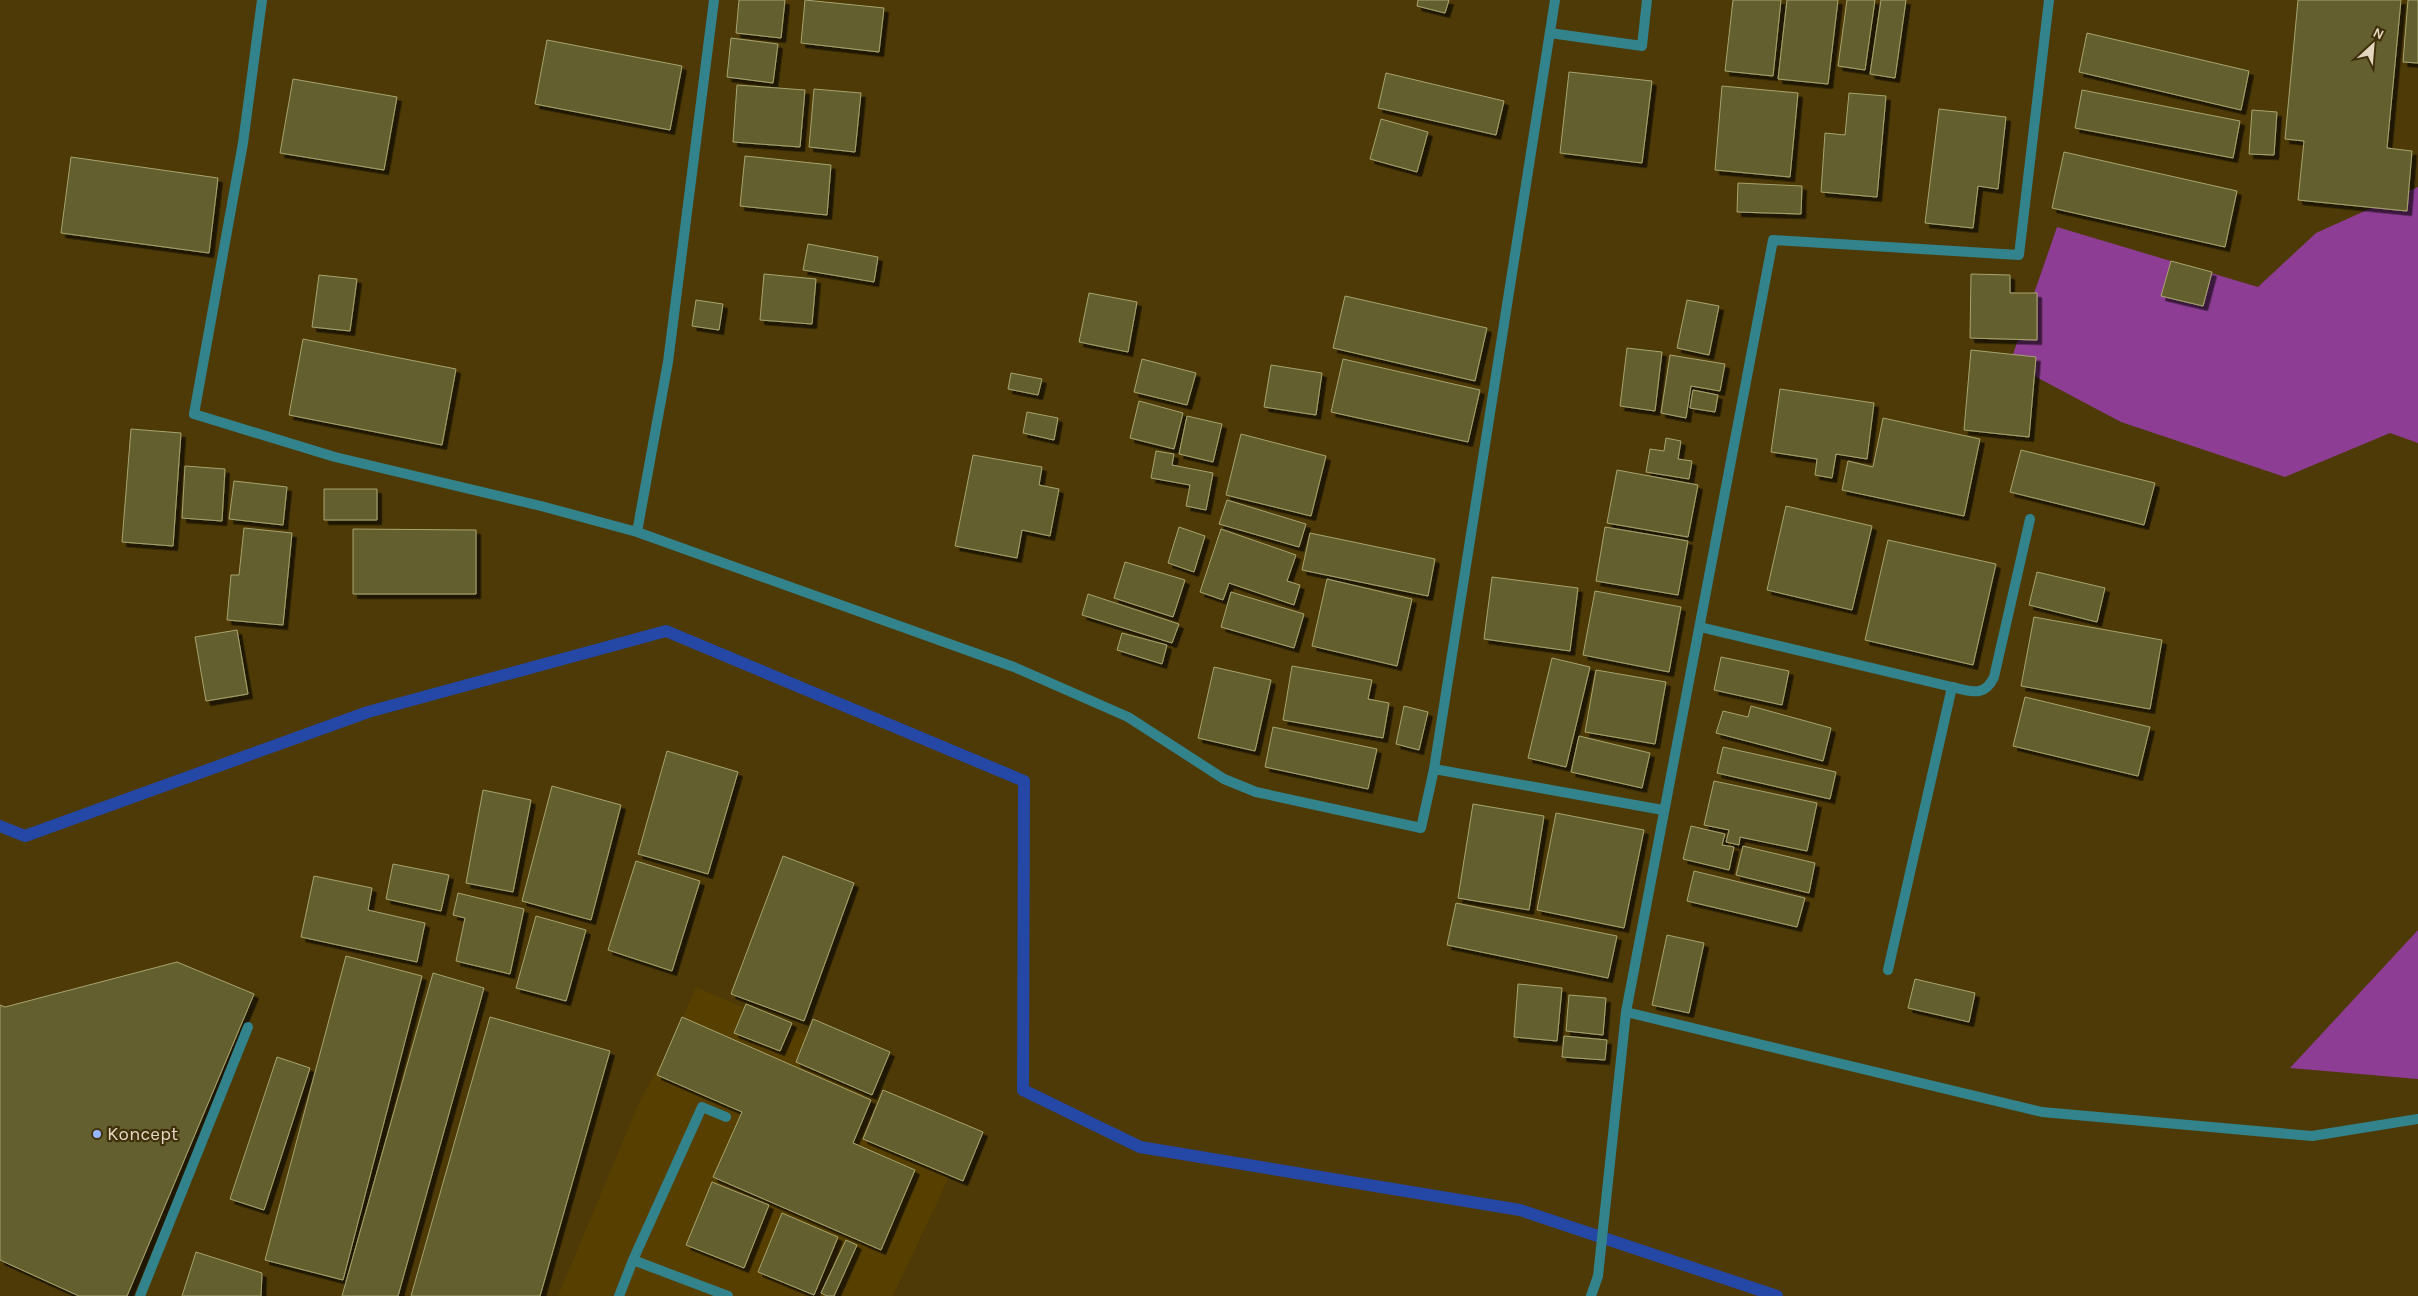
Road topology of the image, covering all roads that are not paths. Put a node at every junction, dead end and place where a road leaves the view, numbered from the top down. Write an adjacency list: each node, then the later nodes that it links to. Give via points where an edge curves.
1 (262, 0): 8 (street, via 243,143 194,414 334,456)
2 (714, 0): 8 (street, via 668,362)
3 (1555, 0): 6 (street)
4 (1648, 0): 6 (street, via 1642,46)
5 (2049, 0): 9 (street, via 2019,255 1773,240)
6 (1550, 33): 11 (street)
7 (2030, 519): 10 (street, via 1994,677 1988,688 1982,691)
8 (637, 532): 11 (street, via 1014,667 1128,717 1224,779 1256,792 1421,828)
9 (1700, 627): 10 (street); 12 (street)
10 (1952, 687): 13 (street)
11 (1434, 769): 12 (street)
12 (1663, 810): 14 (street)
13 (1888, 970)
14 (1626, 1012): 17 (street, via 2042,1112 2312,1136); 22 (street, via 1598,1276)
15 (248, 1027): 19 (street)
16 (726, 1117): 18 (street, via 702,1107)
17 (2418, 1119)
18 (633, 1260): 20 (street); 21 (street)
19 (140, 1296)
20 (619, 1296)
21 (728, 1296)
22 (1591, 1296)

